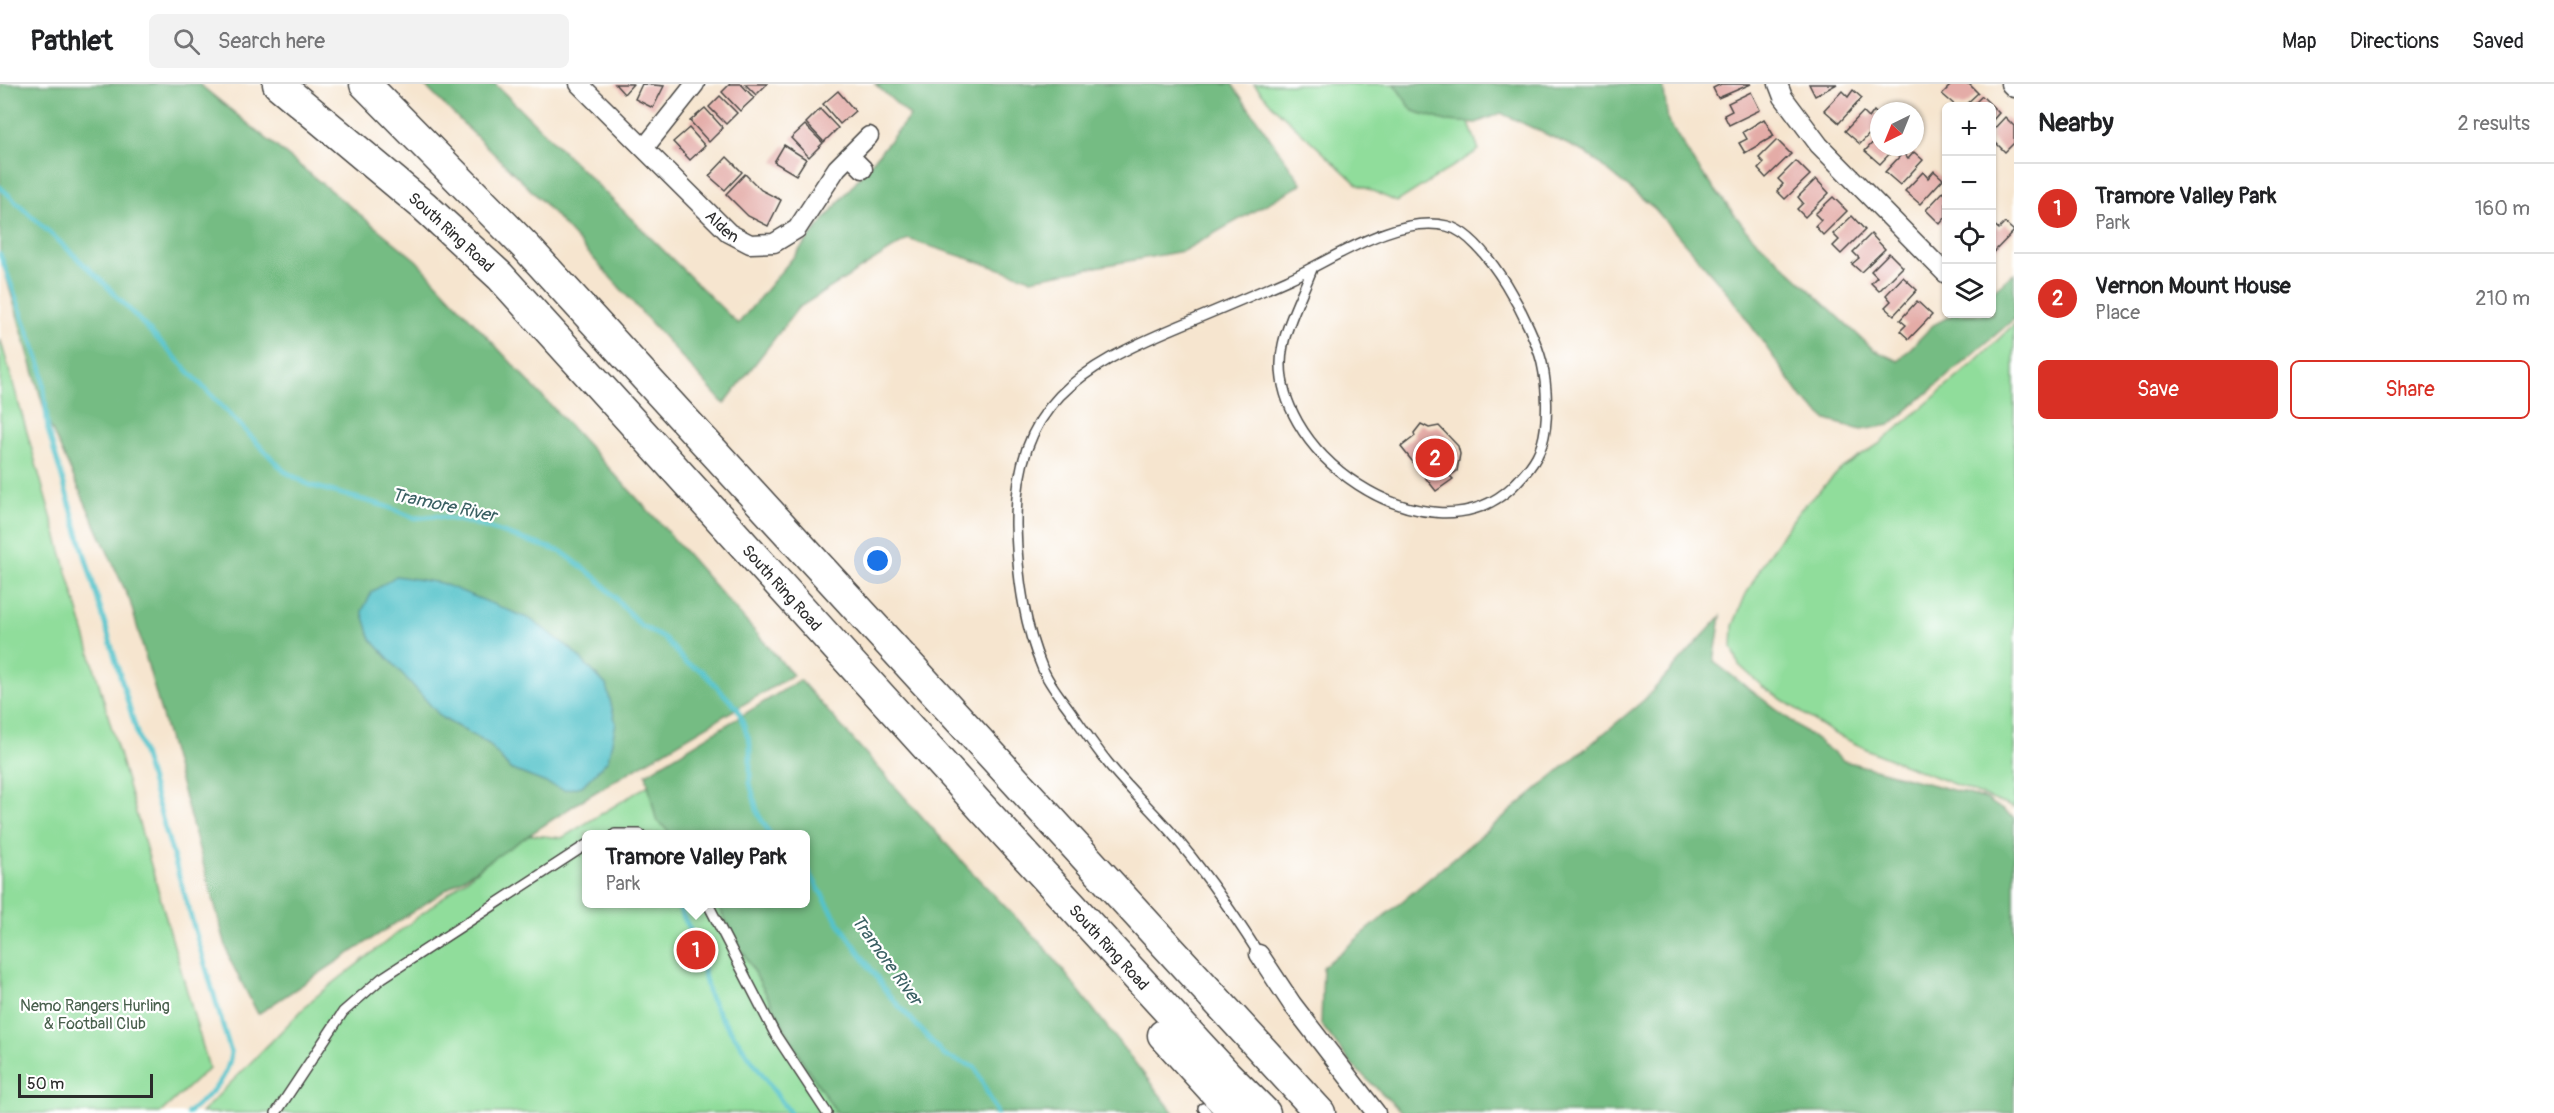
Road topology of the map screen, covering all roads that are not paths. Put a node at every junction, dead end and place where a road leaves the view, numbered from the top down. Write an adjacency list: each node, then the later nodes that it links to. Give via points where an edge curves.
1 (278, 84): 14 (highway, South Ring Road, via 501,276)
2 (365, 84): 22 (highway, via 526,247)
3 (579, 84): 9 (street, Alden)
4 (695, 84): 9 (street)
5 (1778, 84): 13 (street, via 1819,145)
6 (2010, 84): 7 (street)
7 (2014, 88)
8 (869, 136): 10 (street, Alden)
9 (645, 147): 10 (street, Alden, via 729,233 750,244 774,243 797,229)
10 (849, 156): 11 (street)
11 (863, 169)
12 (1312, 269): 12 (lane, via 1376,237 1421,225 1450,226 1492,264 1532,332 1543,366 1545,408 1543,443 1527,473 1501,498 1468,511 1427,513 1357,483 1324,459 1303,431 1282,375 1282,346); 17 (lane, via 1121,351 1083,374 1045,413 1029,446 1016,511 1017,565 1042,667 1107,762 1218,890)
13 (1942, 269)
14 (982, 808): 20 (highway, via 1071,930); 21 (highway, South Ring Road)
15 (582, 848): 18 (lane, via 354,1000 331,1027)
16 (711, 908): 19 (lane, via 775,1034)
17 (1259, 954): 23 (street, via 1292,1005)
18 (276, 1113)
19 (827, 1113)
20 (1234, 1113)
21 (1265, 1113)
22 (1320, 1113)
23 (1376, 1113)

